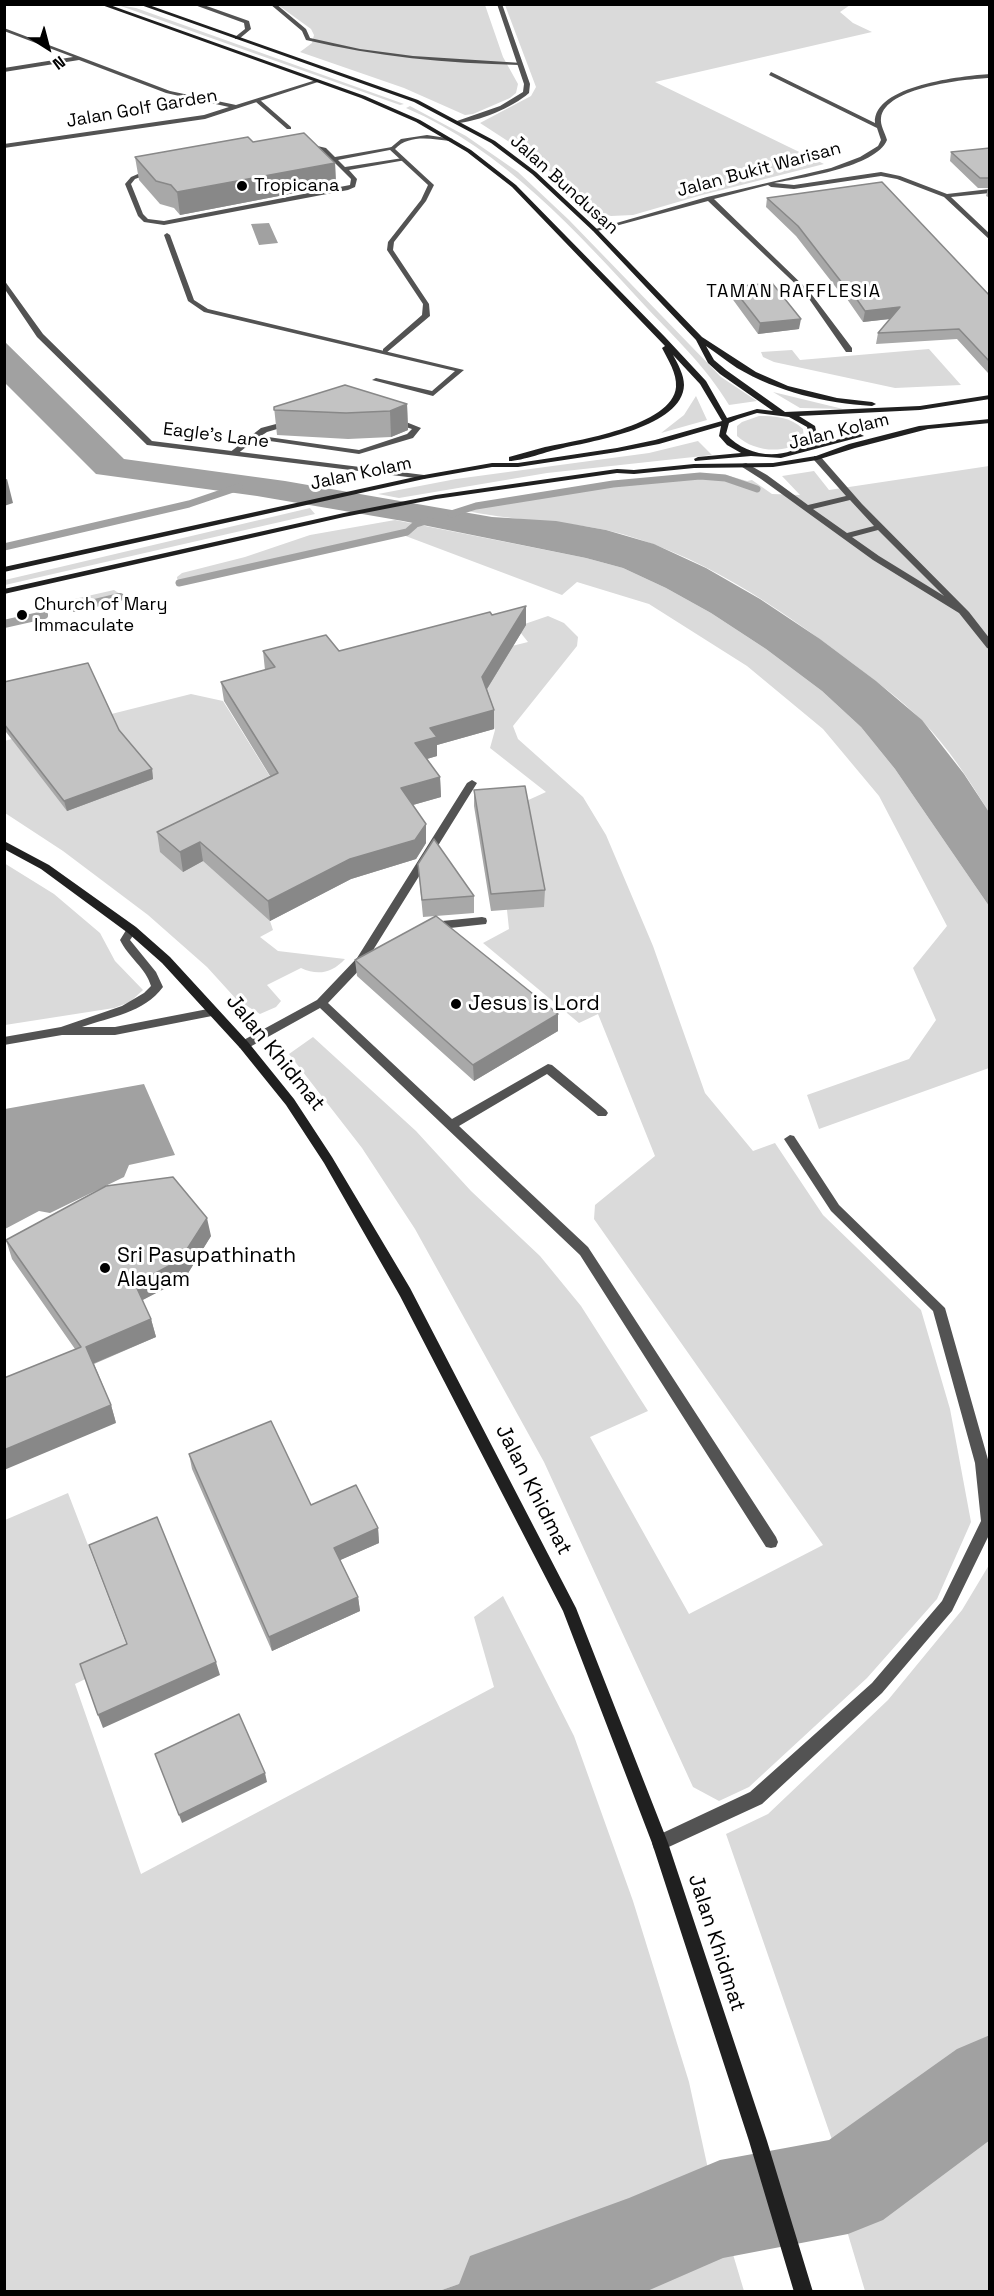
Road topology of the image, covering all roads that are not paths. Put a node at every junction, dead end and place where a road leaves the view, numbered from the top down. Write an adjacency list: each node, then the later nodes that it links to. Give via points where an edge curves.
1 (101, 4): 13 (main road, Jalan Bundusan)
2 (140, 4): 7 (main road, Jalan Bundusan)
3 (194, 4): 7 (street, via 247,22 248,29)
4 (272, 4): 9 (street, via 304,30 308,39 340,47 419,60)
5 (499, 4): 9 (street)
6 (4, 29): 8 (street)
7 (237, 38): 17 (main road, Jalan Bundusan, via 389,91)
8 (81, 58): 10 (street); 15 (street, via 168,92)
9 (519, 63): 17 (street, via 527,84 526,93)
10 (4, 70)
11 (771, 74): 19 (street)
12 (990, 75): 19 (street, Jalan Bukit Warisan, via 942,81 892,99 880,110 877,119)
13 (318, 81): 14 (street, Jalan Golf Garden); 16 (main road, Jalan Bundusan)
14 (258, 101): 15 (street, Jalan Golf Garden); 18 (street)
15 (236, 108): 22 (street, Jalan Golf Garden, via 187,120)
16 (418, 121): 20 (street); 21 (main road, Jalan Bundusan)
17 (459, 122): 31 (main road, Jalan Bundusan, via 534,173)
18 (289, 128)
19 (881, 128): 27 (street, Jalan Bukit Warisan, via 881,147 862,158 833,169)
20 (408, 138): 21 (street); 23 (street)
21 (450, 139): 35 (main road, Jalan Bundusan, via 514,186)
22 (4, 146)
23 (392, 148): 24 (street); 25 (street)
24 (333, 159): 26 (street); 26 (street, via 318,147 297,147 145,173 128,184 140,215 146,221 164,223 346,189 355,182)
25 (403, 160): 26 (street); 38 (street, via 431,184 424,200 396,232 390,250 427,309 426,316)
26 (344, 170)
27 (767, 183): 29 (street, via 794,187 881,174); 30 (street, Jalan Bukit Warisan)
28 (990, 191): 29 (street)
29 (946, 196): 33 (street)
30 (709, 198): 31 (street, Jalan Bukit Warisan); 37 (street, via 807,292)
31 (595, 230): 36 (main road, Jalan Bundusan)
32 (167, 235): 38 (street, via 191,301 198,307)
33 (990, 238)
34 (4, 282): 50 (street, Eagle's Lane, via 40,335 150,443)
35 (662, 339): 46 (main road, Jalan Bundusan, via 704,383); 53 (main road, via 680,383 679,392 649,421 609,436)
36 (699, 339): 41 (main road, via 714,345 748,371 809,394 879,404); 42 (main road, Jalan Bundusan, via 711,361 723,372)
37 (849, 350)
38 (386, 351): 39 (street, via 460,370 433,394)
39 (376, 380)
40 (990, 397): 41 (main road, Jalan Kolam)
41 (967, 399): 42 (main road, Jalan Kolam, via 920,408)
42 (783, 414): 46 (main road, Jalan Kolam, via 757,411); 49 (main road, via 804,421 814,433 814,439)
43 (387, 418): 48 (street, via 417,428 410,436 359,452)
44 (295, 421): 48 (street, via 264,430)
45 (990, 421): 47 (main road, Jalan Kolam)
46 (726, 422): 51 (main road, Jalan Bundusan, via 722,434 726,440); 53 (main road, Jalan Kolam, via 637,446 518,465)
47 (925, 428): 49 (main road, Jalan Kolam, via 890,431); 52 (main road, Jalan Kolam)
48 (255, 437): 50 (street)
49 (803, 450): 51 (main road, Jalan Kolam, via 780,455)
50 (233, 453): 56 (street, Eagle's Lane)
51 (754, 454): 55 (main road, Jalan Kolam)
52 (817, 458): 54 (main road, Jalan Kolam); 57 (street, via 843,491)
53 (492, 465): 56 (main road, Jalan Kolam)
54 (744, 465): 55 (main road, Jalan Kolam); 58 (street)
55 (617, 471): 62 (main road, Jalan Kolam, via 344,515)
56 (424, 477): 61 (main road, Jalan Kolam)
57 (853, 497): 58 (street); 59 (street)
58 (807, 508): 60 (street)
59 (879, 527): 60 (street); 63 (street, via 906,550)
60 (846, 536): 63 (street)
61 (4, 570)
62 (4, 592)
63 (966, 615): 64 (street)
64 (990, 646)
65 (472, 783): 71 (street)
66 (4, 844): 68 (main road, Jalan Khidmat, via 45,867)
67 (482, 921): 69 (street, via 432,926)
68 (132, 930): 73 (main road, Jalan Khidmat, via 166,960); 74 (street, via 125,940 129,951 156,979 157,987 134,1005 82,1020)
69 (422, 931)
70 (381, 951): 71 (street)
71 (361, 962): 72 (street)
72 (321, 1003): 76 (street); 78 (street)
73 (213, 1012): 74 (street, via 116,1031); 76 (main road, Jalan Khidmat)
74 (62, 1031): 75 (street)
75 (4, 1041)
76 (244, 1045): 81 (main road, Jalan Khidmat, via 303,1121 405,1292 568,1608)
77 (602, 1113): 78 (street, via 548,1068)
78 (450, 1126): 80 (street, via 584,1251)
79 (790, 1138): 81 (street, via 835,1208 939,1308 982,1463 988,1521 947,1606 877,1688 756,1798)
80 (771, 1542)
81 (660, 1843): 82 (main road, Jalan Khidmat)
82 (802, 2283)

